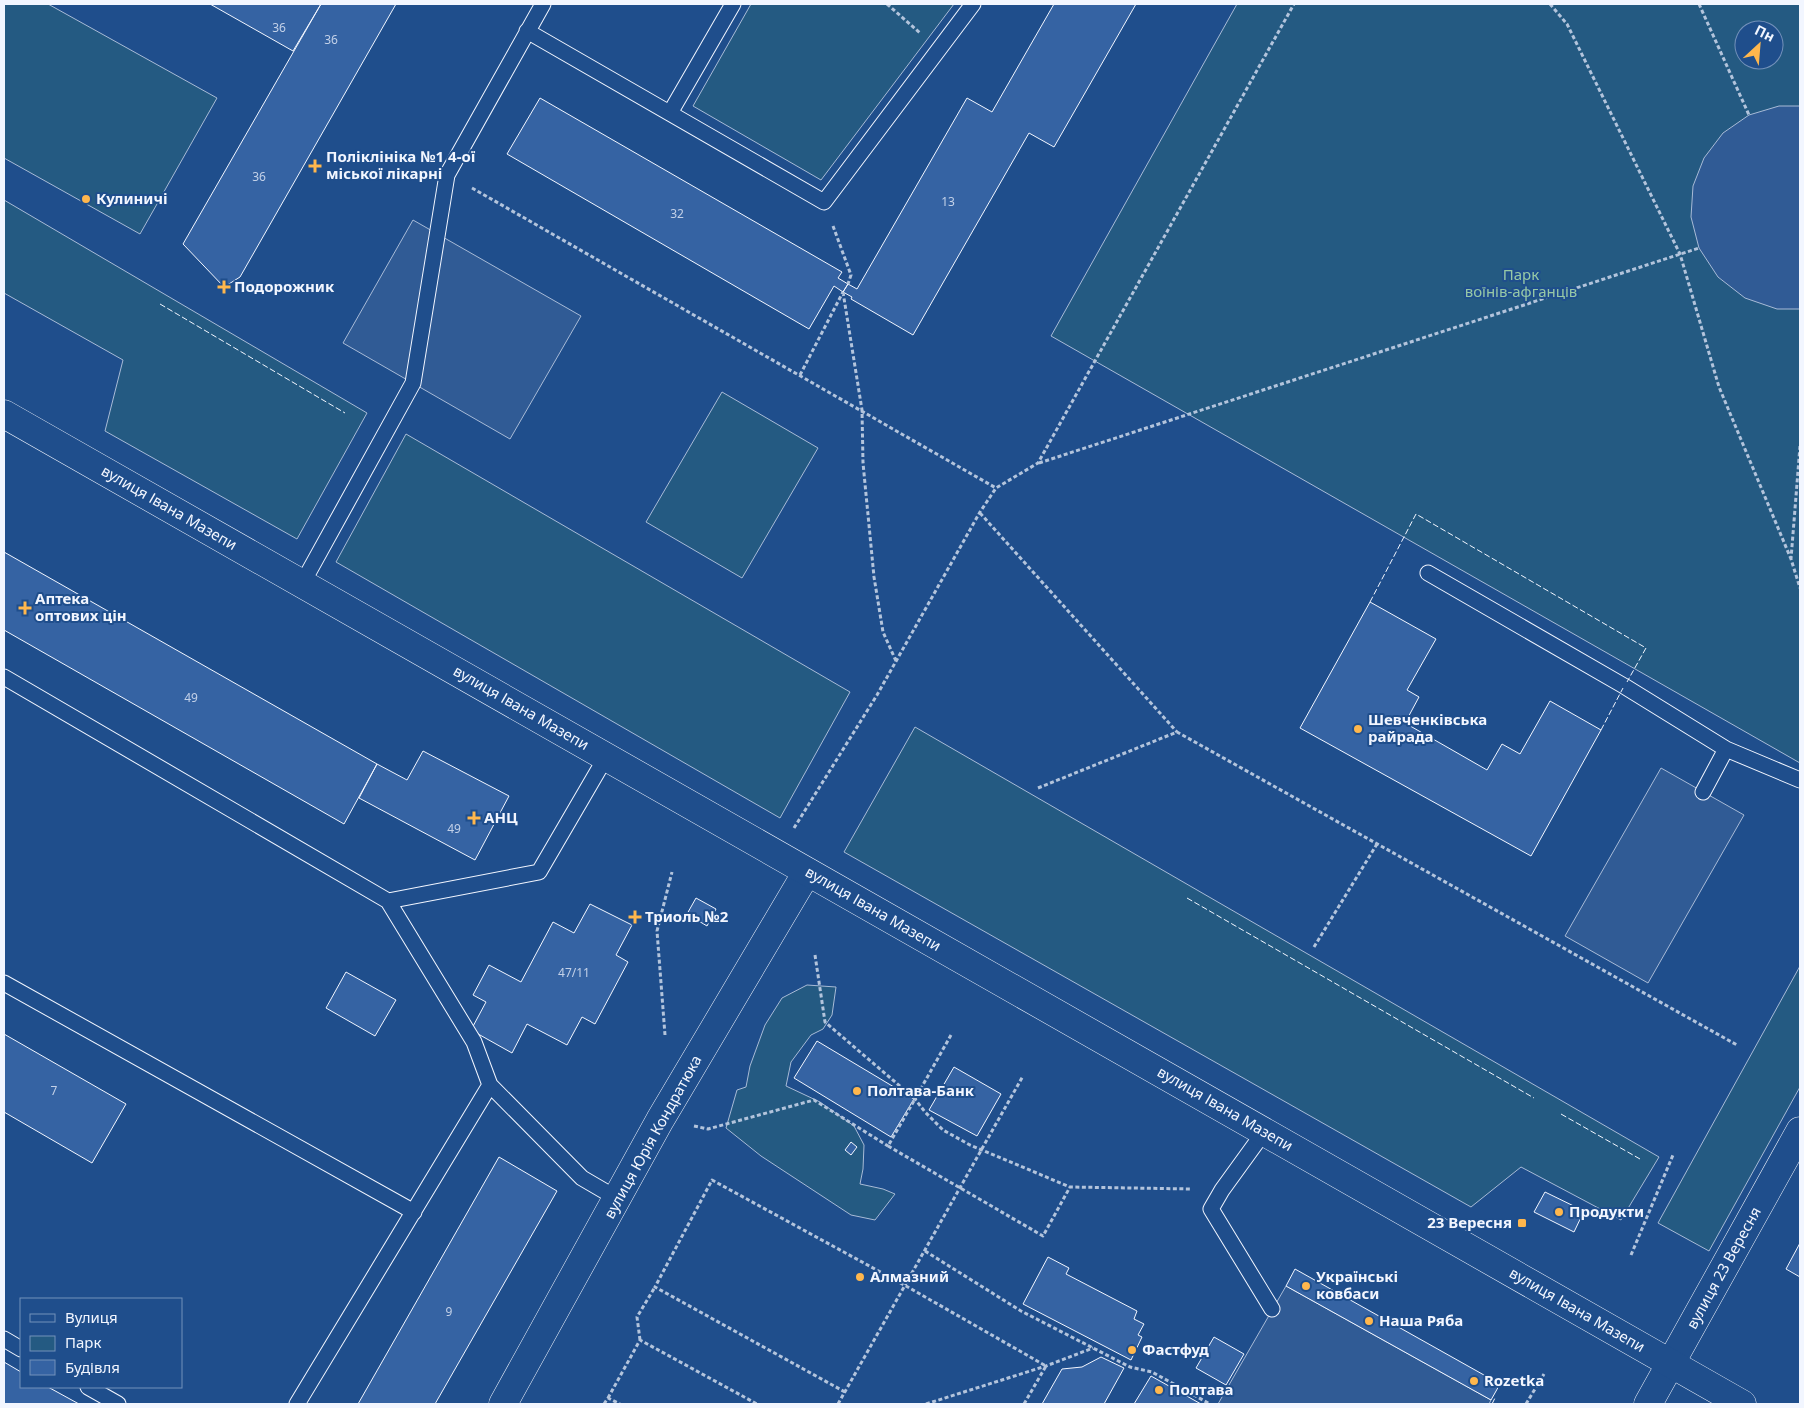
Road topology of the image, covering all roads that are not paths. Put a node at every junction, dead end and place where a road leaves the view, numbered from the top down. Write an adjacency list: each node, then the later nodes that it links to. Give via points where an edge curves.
1 (542, 4): 4 (lane)
2 (733, 4): 5 (lane)
3 (973, 4): 5 (lane, via 824,202)
4 (527, 31): 5 (lane); 8 (lane, via 447,174 413,383)
5 (670, 113)
6 (4, 414): 8 (main road, вулиця Івана Мазепи)
7 (1428, 573): 10 (lane)
8 (302, 584): 11 (main road, вулиця Івана Мазепи)
9 (4, 677): 15 (lane)
10 (1726, 749): 12 (lane); 13 (lane)
11 (606, 757): 14 (main road, вулиця Івана Мазепи); 15 (lane, via 539,872)
12 (1800, 780)
13 (1702, 792)
14 (807, 872): 19 (main road, вулиця Івана Мазепи); 20 (main road, вулиця Юрія Кондратюка, via 660,1120)
15 (388, 901): 17 (lane, via 474,1042)
16 (4, 984): 21 (lane)
17 (490, 1085): 20 (lane, via 582,1178); 21 (lane)
18 (1800, 1131): 25 (main road, вулиця 23 Вересня)
19 (1264, 1132): 22 (lane, via 1211,1209); 25 (main road, вулиця Івана Мазепи)
20 (618, 1199): 29 (main road, вулиця Юрія Кондратюка)
21 (414, 1212): 28 (lane)
22 (1272, 1309)
23 (4, 1339): 24 (lane)
24 (20, 1348)
25 (1671, 1364): 30 (main road, вулиця 23 Вересня); 31 (main road, вулиця Івана Мазепи)
26 (90, 1388): 27 (lane)
27 (118, 1404)
28 (297, 1404)
29 (503, 1404)
30 (1648, 1404)
31 (1742, 1404)

